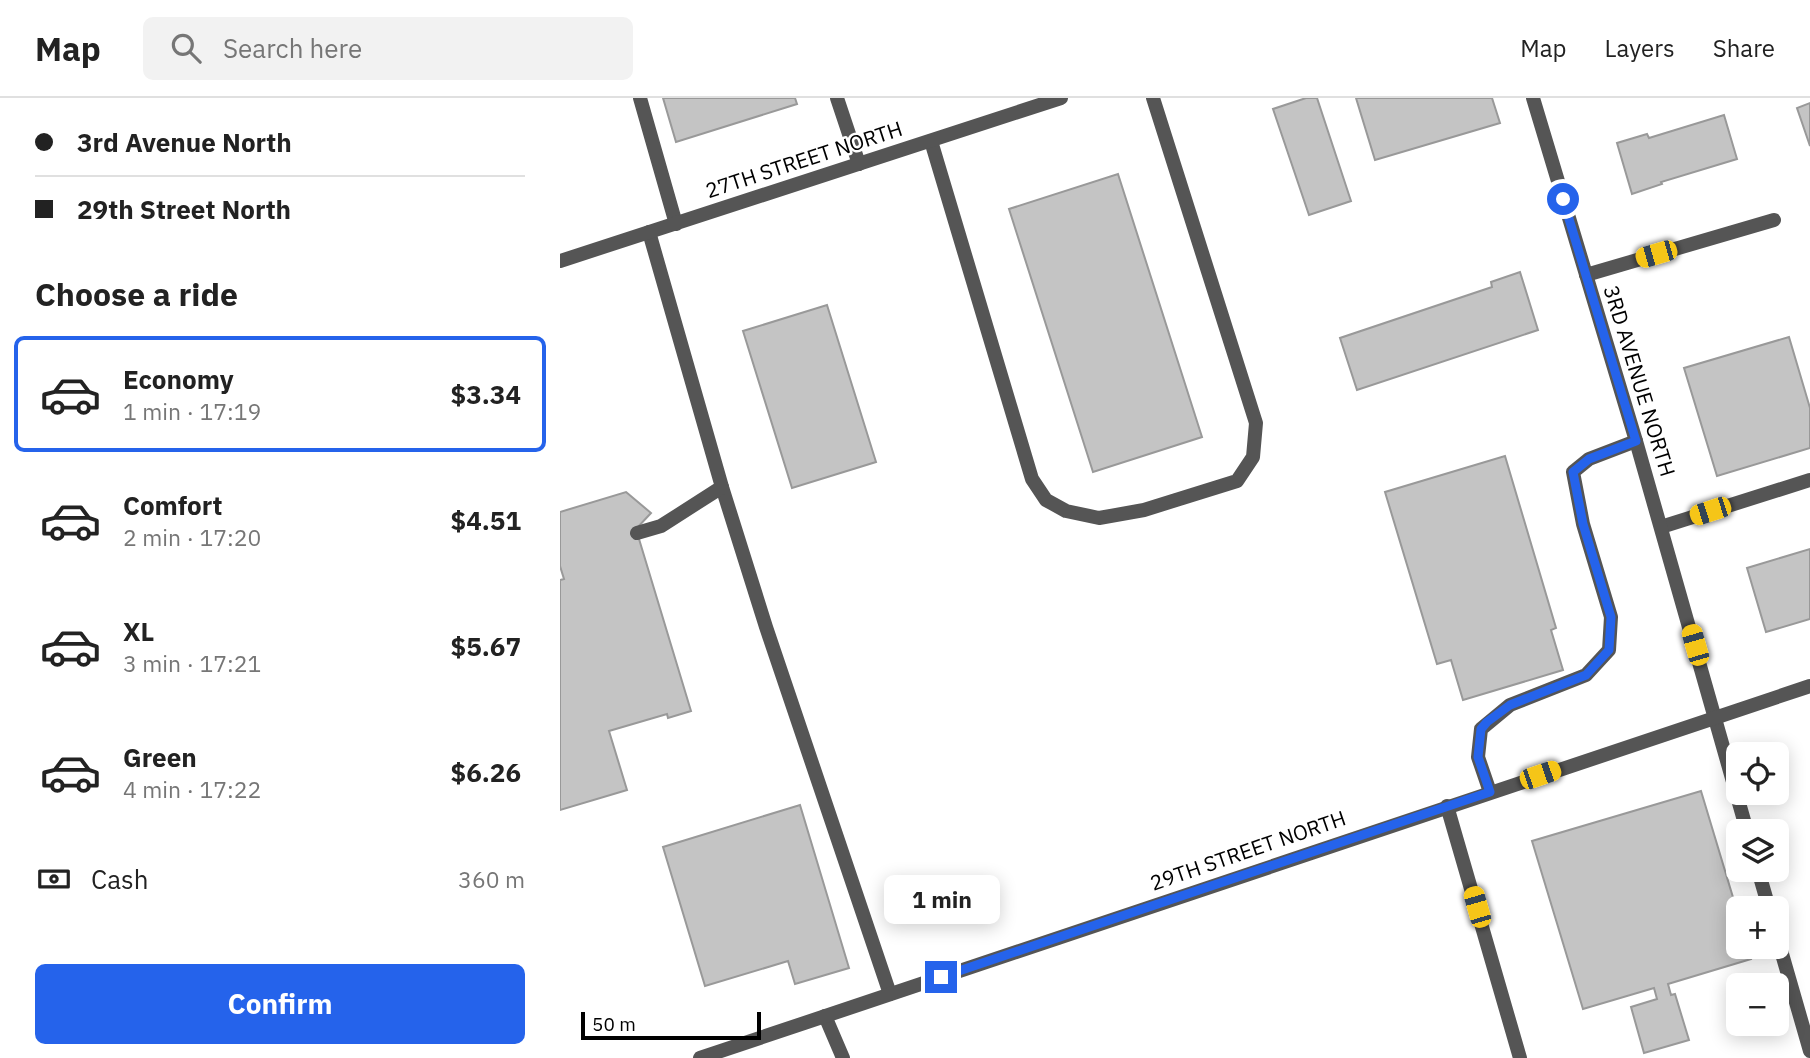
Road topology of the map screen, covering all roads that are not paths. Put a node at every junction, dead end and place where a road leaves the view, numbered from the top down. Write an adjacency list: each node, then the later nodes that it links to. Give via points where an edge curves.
1 (640, 98): 9 (street)
2 (837, 98): 7 (street)
3 (1153, 98): 6 (street, via 1256,423 1253,457 1237,481 1099,519 1046,500 1032,479)
4 (1533, 98): 12 (street, 3RD AVENUE NORTH)
5 (1055, 99): 6 (street, 27TH STREET NORTH)
6 (931, 141): 7 (street, 27TH STREET NORTH)
7 (859, 164): 9 (street, 27TH STREET NORTH)
8 (1774, 219): 12 (street)
9 (676, 224): 10 (street, 27TH STREET NORTH)
10 (649, 232): 11 (street, 27TH STREET NORTH); 15 (street)
11 (560, 261)
12 (1586, 275): 13 (street, 3RD AVENUE NORTH)
13 (1636, 441): 16 (street, 3RD AVENUE NORTH); 20 (street, via 1589,459 1573,472 1583,524 1611,617 1609,650 1586,675 1510,705 1481,729 1478,757)
14 (1810, 480): 16 (street)
15 (722, 487): 17 (street, via 661,526); 24 (street)
16 (1661, 527): 19 (street, 3RD AVENUE NORTH)
17 (637, 533)
18 (1810, 686): 19 (street, 29TH STREET NORTH)
19 (1715, 717): 20 (street, 29TH STREET NORTH); 22 (street, 3RD AVENUE NORTH)
20 (1490, 792): 21 (street, 29TH STREET NORTH)
21 (1447, 806): 24 (street, 29TH STREET NORTH); 29 (street)
22 (1744, 819)
23 (1783, 959): 26 (street)
24 (890, 994): 25 (street, 29TH STREET NORTH)
25 (825, 1016): 27 (street, 29TH STREET NORTH); 28 (street)
26 (1810, 1051)
27 (700, 1058)
28 (843, 1058)
29 (1521, 1058)

